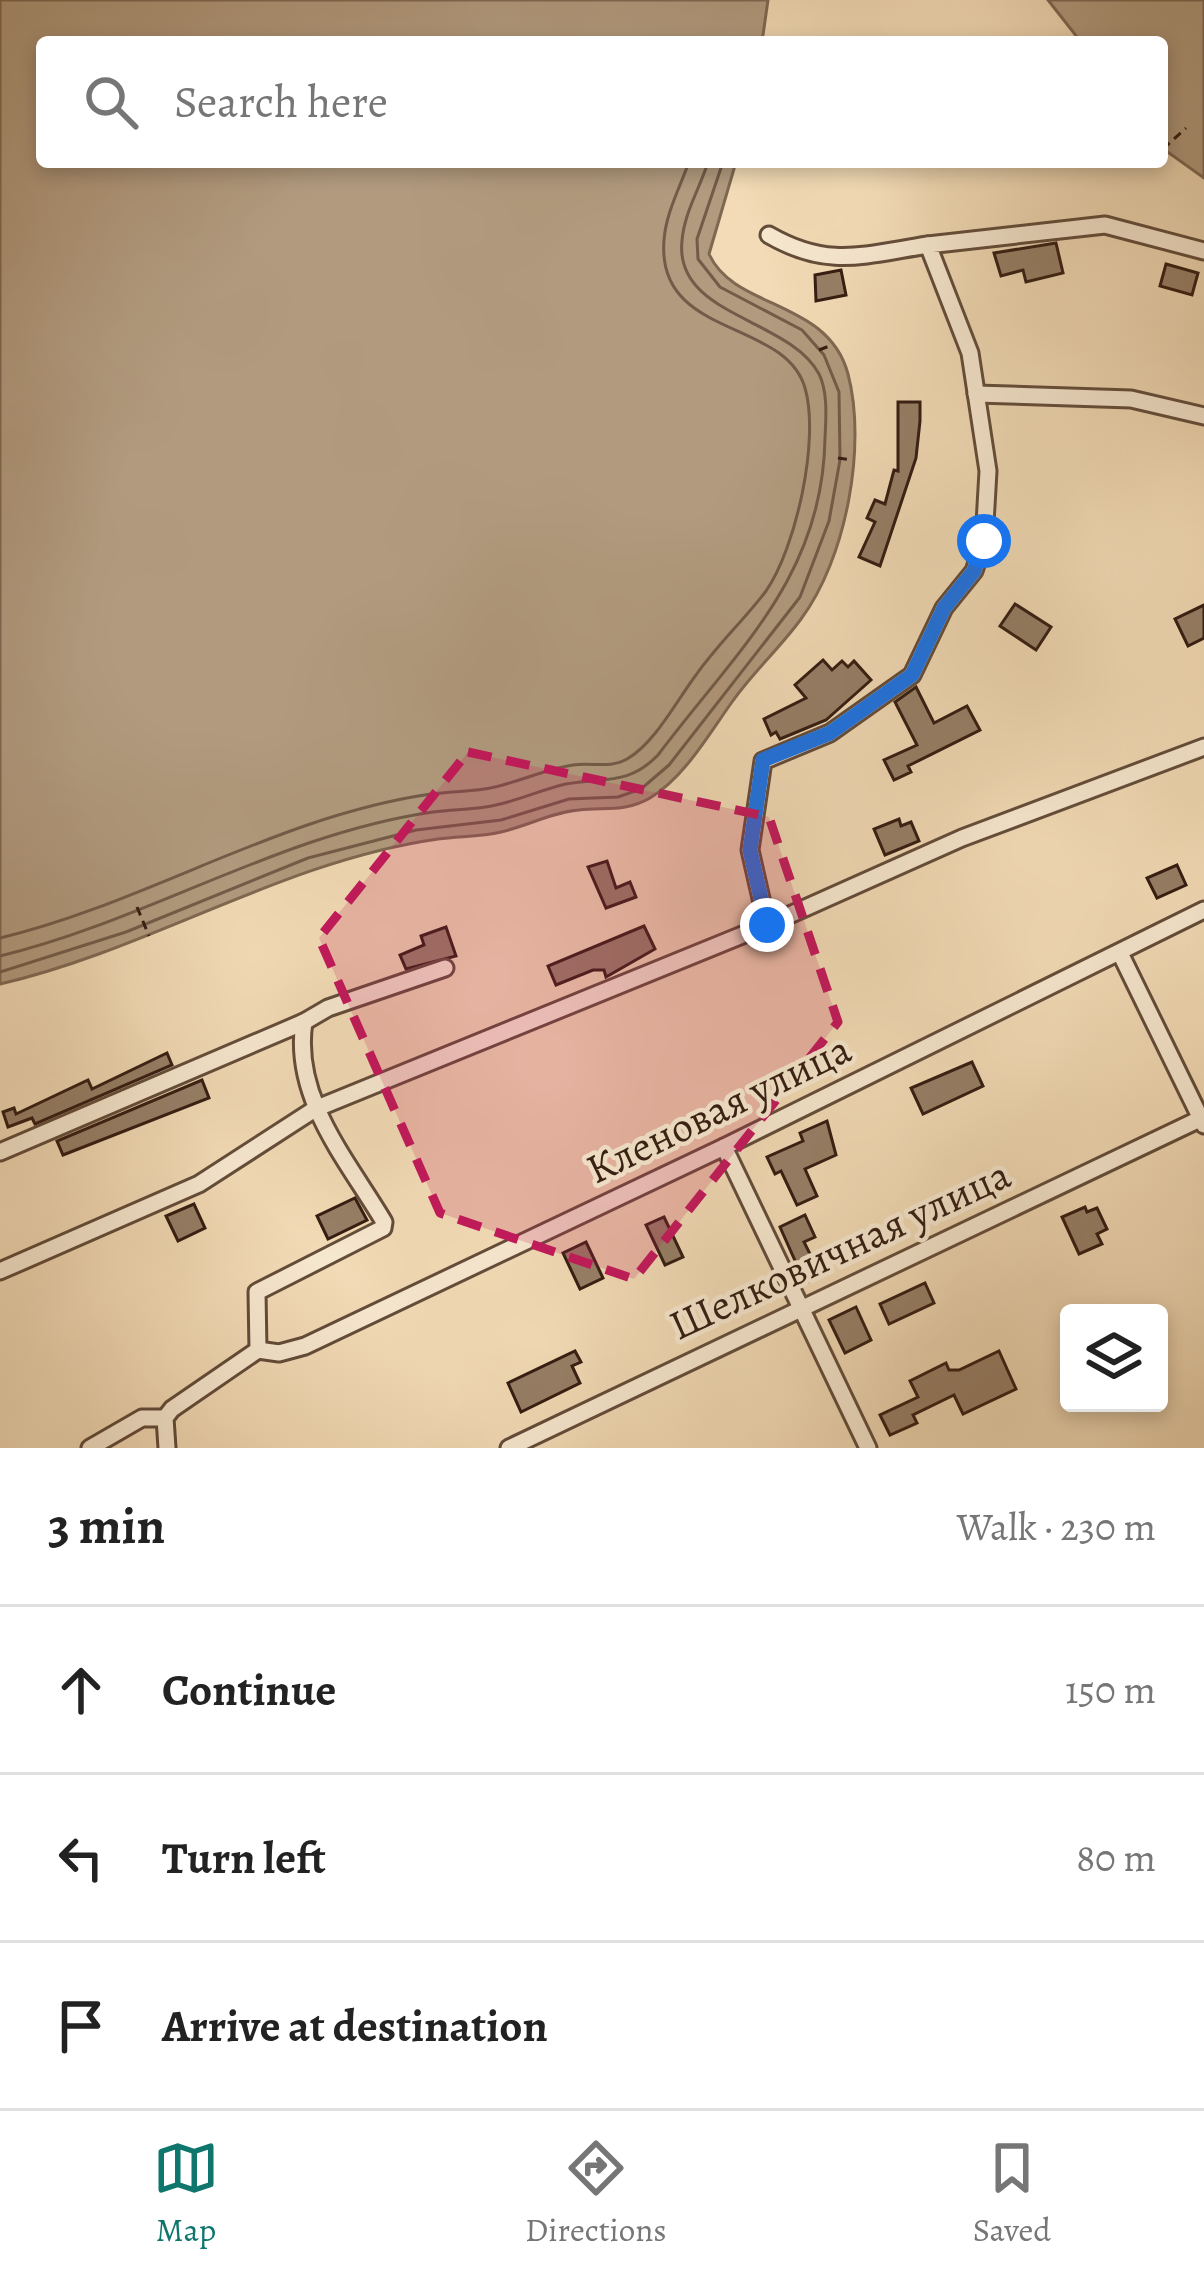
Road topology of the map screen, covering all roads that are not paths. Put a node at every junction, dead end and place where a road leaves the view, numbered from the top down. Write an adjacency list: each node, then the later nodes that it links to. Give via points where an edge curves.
1 (769, 235): 2 (street, via 805,256)
2 (928, 245): 3 (street, via 1105,225); 4 (street, via 970,353)
3 (1204, 251)
4 (976, 394): 5 (street, via 1130,398); 8 (street, via 988,471 974,571 944,608 912,675 830,733 763,760 750,850)
5 (1204, 416)
6 (1204, 747): 8 (street, via 962,838)
7 (1204, 910): 9 (street, Кленовая улица)
8 (767, 925): 12 (street)
9 (1120, 953): 13 (street); 14 (street, Кленовая улица)
10 (445, 968): 11 (street)
11 (304, 1022): 12 (street); 15 (street)
12 (315, 1109): 16 (street, via 199,1184); 18 (street, via 383,1228 264,1285 254,1300)
13 (1203, 1120): 17 (street, Шелковичная улица)
14 (724, 1148): 17 (street); 18 (street, Кленовая улица, via 305,1346)
15 (0, 1152)
16 (0, 1271)
17 (800, 1307): 22 (street, Шелковичная улица); 23 (street)
18 (258, 1350): 19 (street)
19 (165, 1418): 20 (street, via 142,1418); 21 (street)
20 (90, 1448)
21 (167, 1448)
22 (509, 1448)
23 (868, 1448)

